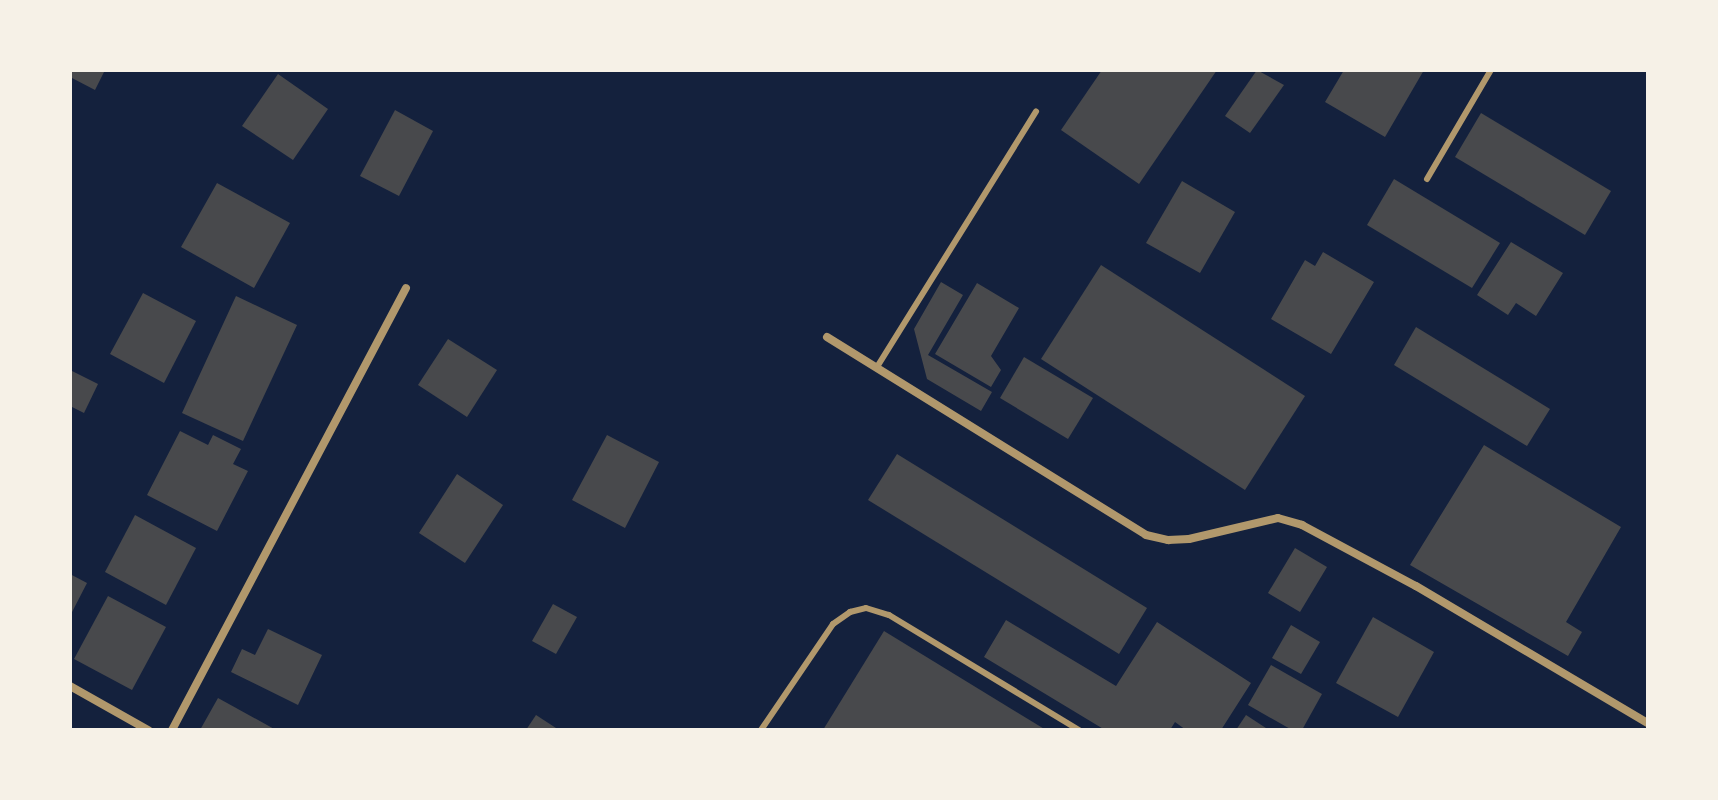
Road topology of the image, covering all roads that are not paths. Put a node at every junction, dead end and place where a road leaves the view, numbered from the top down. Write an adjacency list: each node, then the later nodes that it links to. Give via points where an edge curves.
1 (1491, 70): 3 (lane)
2 (1036, 112): 6 (lane)
3 (1427, 179)
4 (406, 288): 10 (street)
5 (827, 337): 6 (street)
6 (877, 367): 8 (street, via 1146,535 1189,539 1278,518 1302,525)
7 (70, 686): 9 (street)
8 (1648, 723)
9 (148, 730)
10 (172, 730)
11 (761, 730): 12 (lane, via 833,624 866,608 889,615)
12 (1079, 730)

